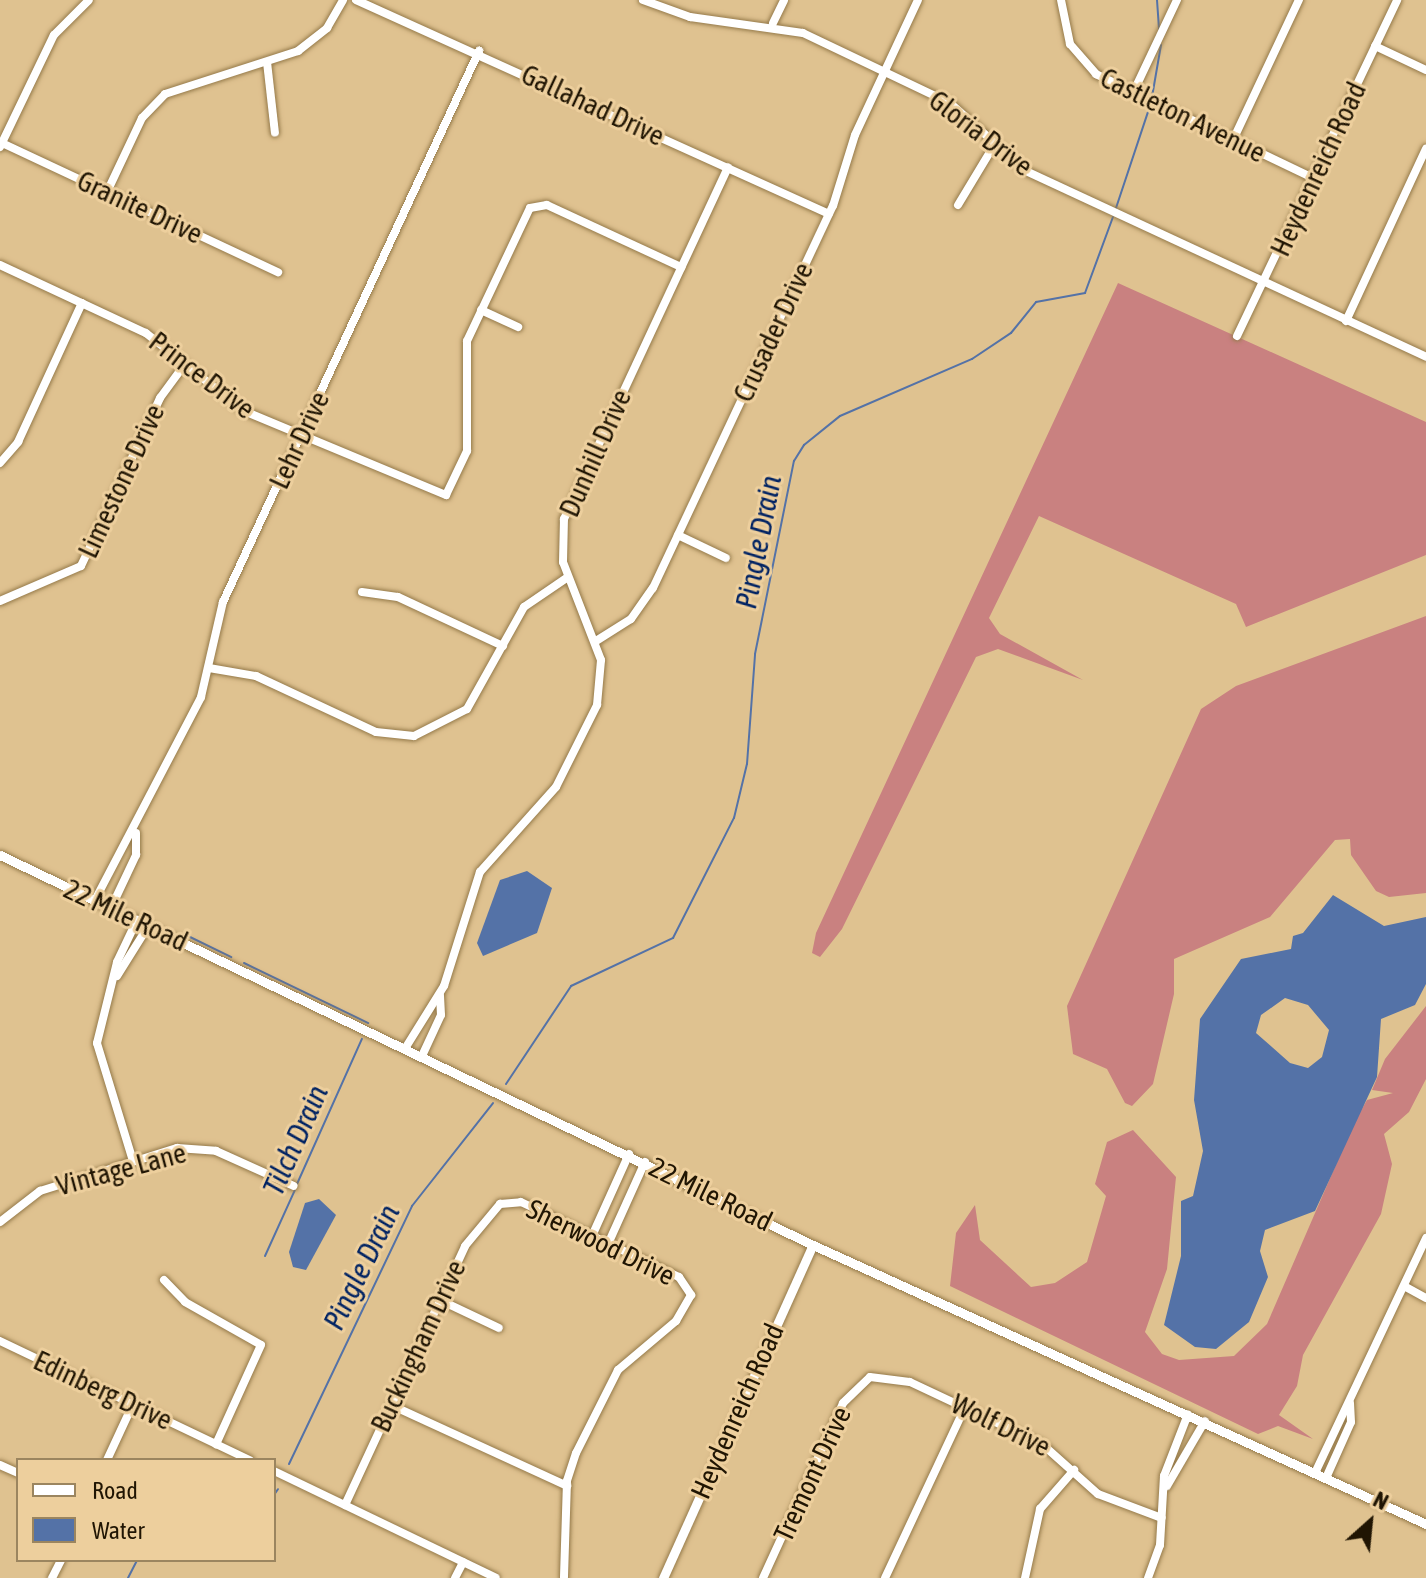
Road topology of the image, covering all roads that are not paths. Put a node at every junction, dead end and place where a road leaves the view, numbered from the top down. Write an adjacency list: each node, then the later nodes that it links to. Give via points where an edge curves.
1 (89, 0): 20 (street, via 54,35)
2 (343, 0): 14 (street, via 314,40)
3 (356, 0): 13 (street, Gallahad Drive)
4 (645, 0): 11 (street, Gloria Drive, via 690,17)
5 (784, 0): 11 (street)
6 (918, 0): 16 (street, Crusader Drive)
7 (1061, 0): 17 (street, Castleton Avenue, via 1066,36 1088,67)
8 (1177, 0): 17 (street)
9 (1299, 0): 19 (street)
10 (1397, 0): 12 (street, Heydenreich Road)
11 (773, 23): 16 (street, Gloria Drive)
12 (1375, 46): 15 (street); 24 (street, Heydenreich Road)
13 (479, 51): 23 (street, Gallahad Drive); 39 (street, Lehr Drive)
14 (267, 62): 18 (street); 25 (street, via 165,94 142,118)
15 (1426, 70)
16 (884, 71): 21 (street, Gloria Drive, via 950,103); 27 (street, Crusader Drive)
17 (1133, 93): 19 (street, Castleton Avenue)
18 (275, 133)
19 (1233, 140): 24 (street, Castleton Avenue)
20 (1, 145): 25 (street, Granite Drive)
21 (993, 147): 26 (street); 31 (street, Gloria Drive, via 1026,171)
22 (1426, 149): 34 (street)
23 (728, 167): 27 (street, Gallahad Drive); 29 (street, Dunhill Drive)
24 (1313, 178): 31 (street, Heydenreich Road)
25 (107, 192): 30 (street, Granite Drive)
26 (958, 205)
27 (829, 214): 41 (street, Crusader Drive)
28 (0, 265): 32 (street, Prince Drive)
29 (681, 267): 33 (street, via 535,204); 43 (street, Dunhill Drive, via 568,508 561,537)
30 (278, 272)
31 (1265, 282): 34 (street, Gloria Drive); 36 (street, Heydenreich Road)
32 (82, 303): 38 (street, Prince Drive, via 146,333); 40 (street, via 18,442)
33 (481, 310): 35 (street); 39 (street, Prince Drive, via 463,361 467,451 450,494)
34 (1346, 321): 37 (street, Gloria Drive)
35 (518, 327)
36 (1237, 336)
37 (1426, 357)
38 (185, 364): 39 (street, Prince Drive, via 235,406); 45 (street, Limestone Drive, via 160,398 81,566)
39 (300, 438): 48 (street, Lehr Drive, via 218,613)
40 (0, 463)
41 (678, 535): 42 (street); 46 (street, Crusader Drive, via 637,613)
42 (726, 558)
43 (568, 577): 46 (street, Dunhill Drive); 47 (street, via 531,600)
44 (362, 592): 47 (street, via 398,597)
45 (0, 601)
46 (596, 641): 56 (street, Dunhill Drive, via 597,705 556,787 475,882)
47 (503, 646): 48 (street, via 473,702 425,733 376,732 256,676)
48 (209, 668): 49 (street, Lehr Drive)
49 (136, 833): 51 (street, Lehr Drive, via 120,847); 52 (street, Lehr Drive, via 136,855)
50 (0, 855): 51 (street, 22 Mile Road)
51 (95, 900): 52 (street, 22 Mile Road)
52 (111, 908): 53 (street, 22 Mile Road)
53 (137, 920): 54 (street, 22 Mile Road); 55 (street)
54 (149, 925): 55 (street); 57 (street, 22 Mile Road)
55 (117, 976): 60 (street, via 102,1011 98,1051)
56 (440, 995): 57 (street, Dunhill Drive, via 425,1008); 58 (street, Dunhill Drive, via 441,1015)
57 (406, 1047): 58 (street, 22 Mile Road)
58 (422, 1056): 59 (street, 22 Mile Road)
59 (629, 1154): 61 (street, 22 Mile Road); 65 (street)
60 (133, 1161): 62 (street, Vintage Lane, via 206,1148); 64 (street, Vintage Lane, via 40,1191)
61 (645, 1162): 67 (street); 68 (street, 22 Mile Road)
62 (294, 1186)
63 (509, 1200): 65 (street, Sherwood Drive); 72 (street, Buckingham Drive, via 469,1239)
64 (0, 1222)
65 (592, 1236): 67 (street, Sherwood Drive)
66 (1426, 1238): 70 (street)
67 (608, 1244): 91 (street, Sherwood Drive, via 690,1289 676,1321 612,1377)
68 (813, 1245): 80 (street, 22 Mile Road); 100 (street, Heydenreich Road)
69 (164, 1280): 82 (street, via 185,1302 260,1341)
70 (1404, 1286): 71 (street); 76 (street)
71 (1426, 1298)
72 (440, 1300): 73 (street); 78 (street, Buckingham Drive)
73 (499, 1328)
74 (0, 1341): 77 (street, Edinberg Drive)
75 (870, 1377): 79 (street, Wolf Drive, via 910,1382); 101 (street, Tremont Drive, via 843,1403)
76 (1350, 1402): 89 (street); 90 (street, via 1351,1422)
77 (133, 1404): 82 (street, Edinberg Drive); 83 (street)
78 (391, 1405): 91 (street); 93 (street, Buckingham Drive)
79 (965, 1407): 87 (street, Wolf Drive, via 1054,1450); 102 (street)
80 (1188, 1414): 81 (street, 22 Mile Road); 85 (street)
81 (1205, 1421): 86 (street); 89 (street, 22 Mile Road)
82 (216, 1444): 84 (street, Edinberg Drive)
83 (108, 1458)
84 (246, 1458)
85 (1169, 1459): 86 (street); 92 (street)
86 (1183, 1465): 92 (street)
87 (1074, 1470): 94 (street, Wolf Drive, via 1098,1494); 103 (street, via 1040,1509)
88 (276, 1472): 93 (street)
89 (1315, 1473): 90 (street, 22 Mile Road)
90 (1326, 1478): 95 (street, 22 Mile Road)
91 (567, 1486): 99 (street)
92 (1167, 1486): 94 (street)
93 (345, 1505): 96 (street)
94 (1162, 1518): 104 (street)
95 (1426, 1524)
96 (463, 1562): 97 (street); 98 (street)
97 (455, 1578)
98 (496, 1578)
99 (564, 1578)
100 (663, 1578)
101 (763, 1578)
102 (885, 1578)
103 (1025, 1578)
104 (1149, 1578)

